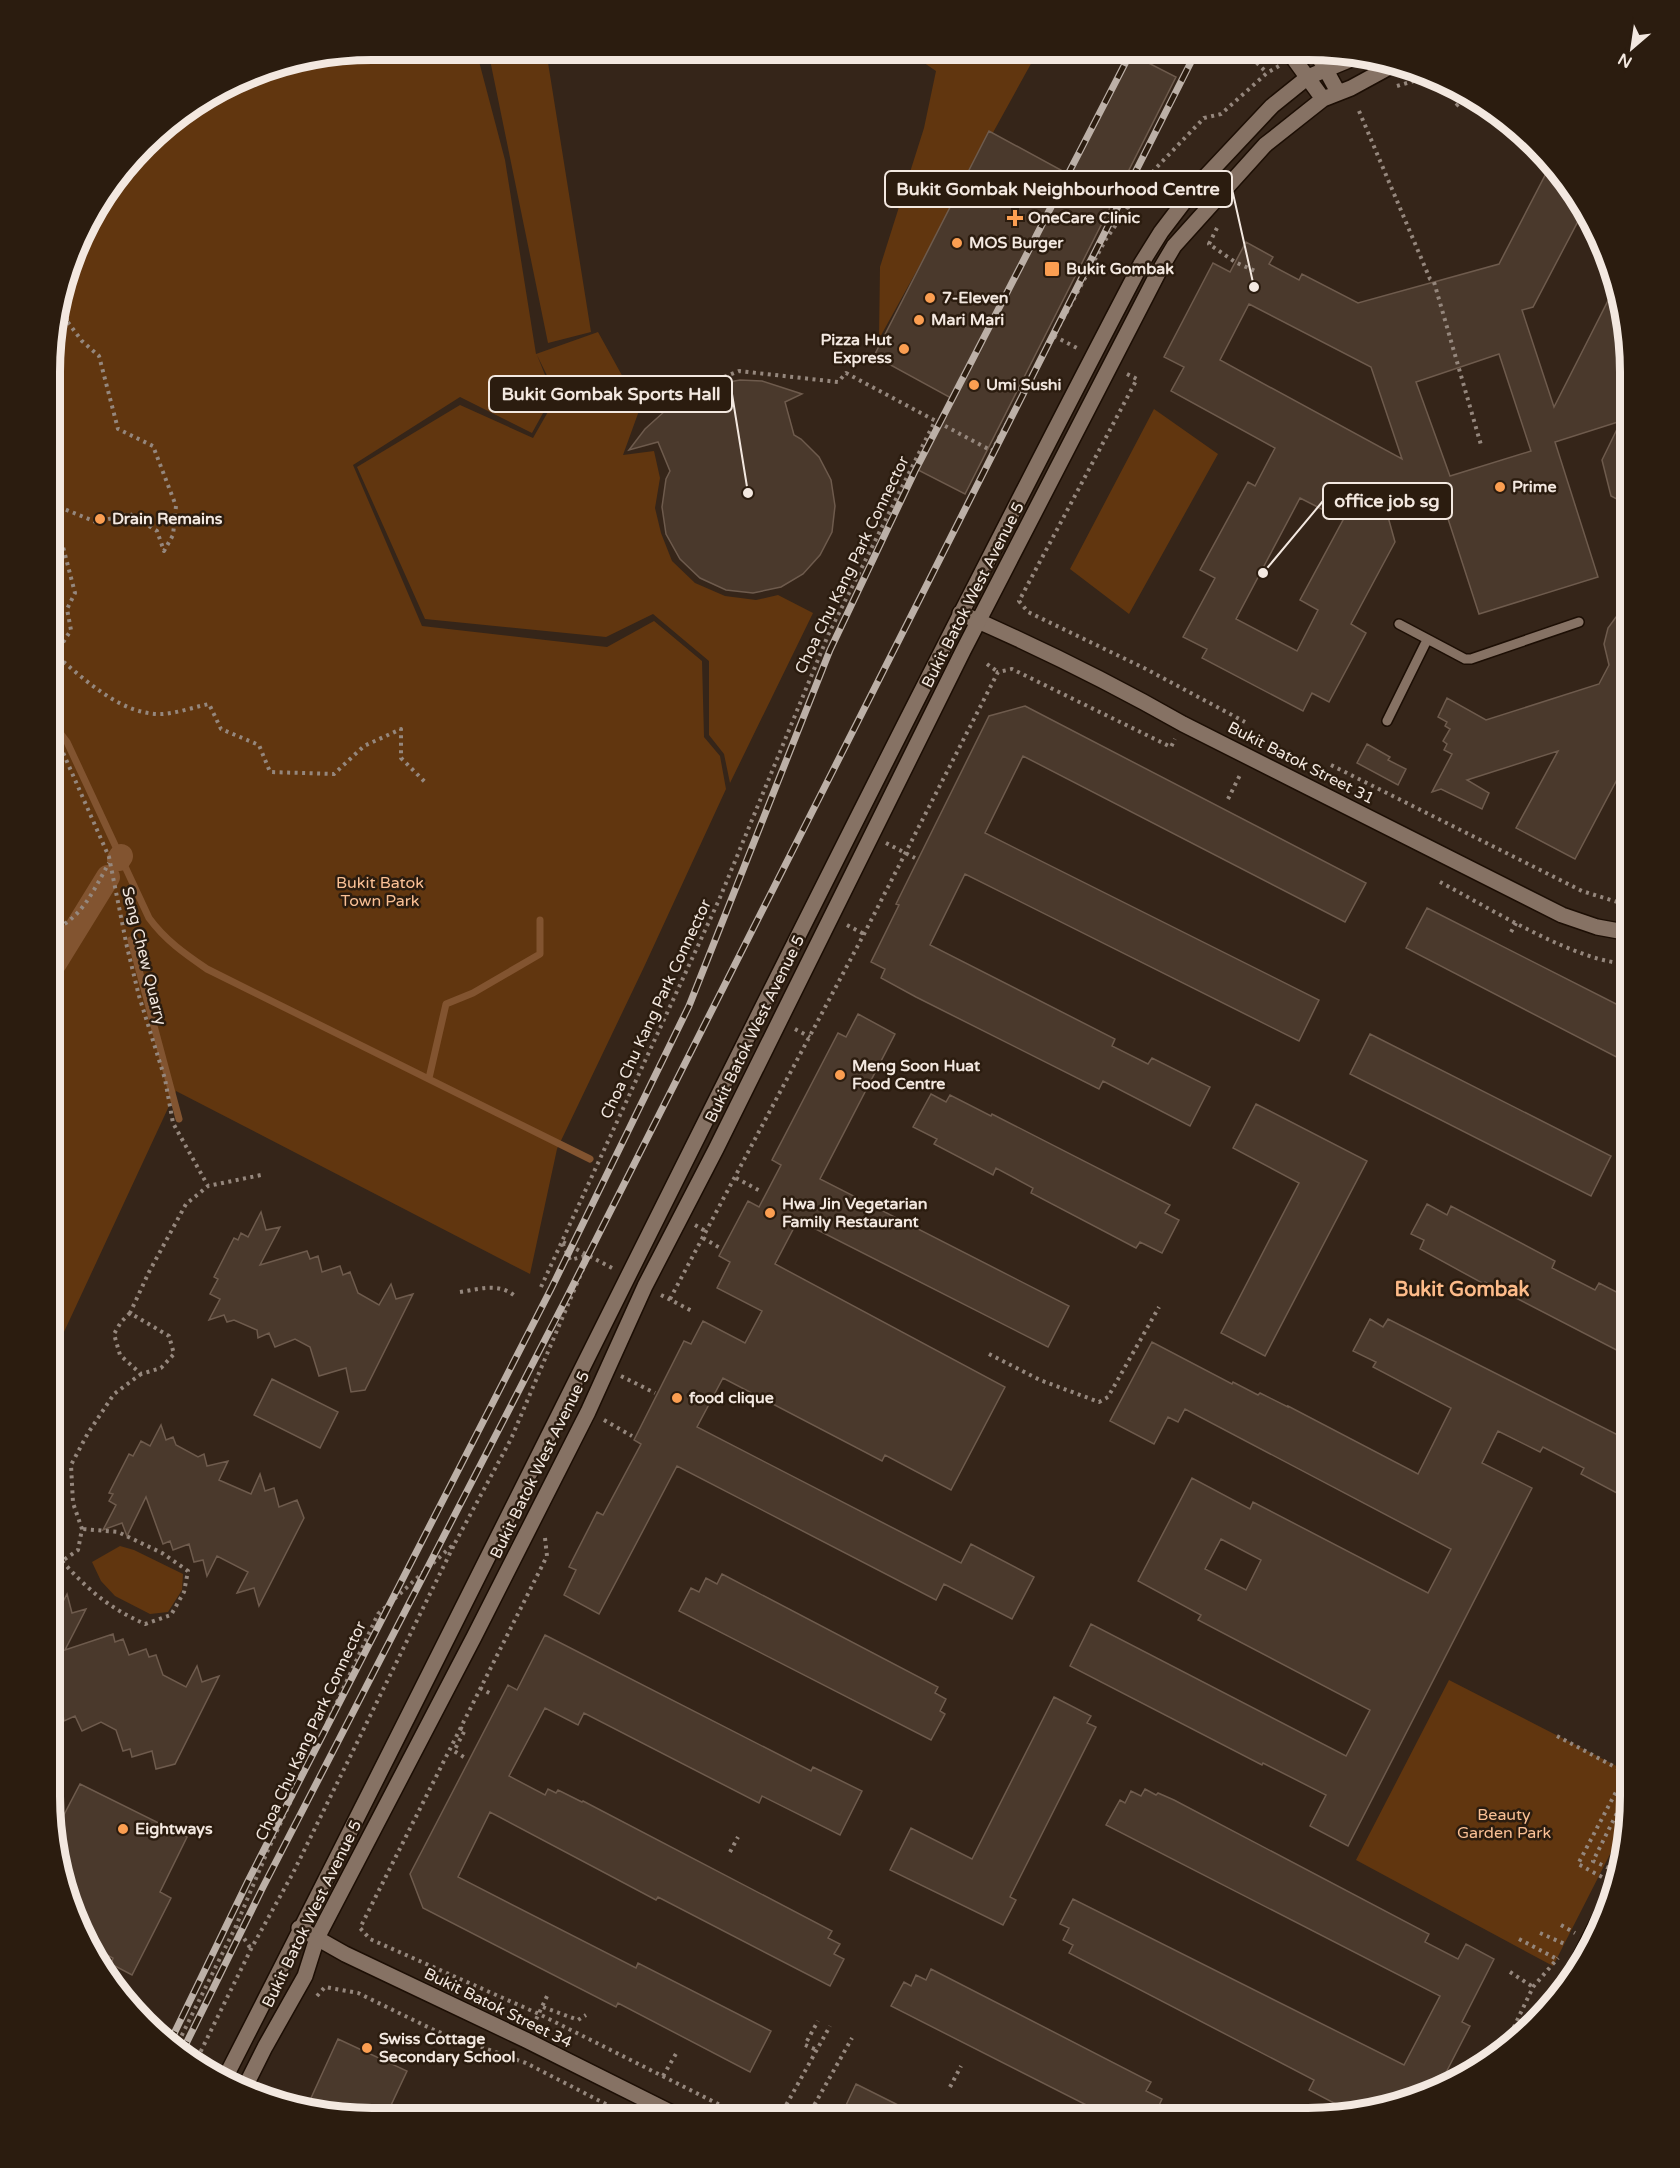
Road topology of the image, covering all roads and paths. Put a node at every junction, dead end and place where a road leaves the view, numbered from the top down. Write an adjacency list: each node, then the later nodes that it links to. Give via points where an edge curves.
1 (1254, 60): 21 (path, via 1267,73 1221,114 1204,118 1155,170 1106,239)
2 (1295, 60): 7 (street)
3 (1321, 61): 5 (street)
4 (1342, 62): 5 (street, Bukit Batok West Avenue 5)
5 (1326, 69): 7 (street, Bukit Batok West Avenue 5); 10 (street)
6 (1384, 70): 10 (street, Bukit Batok West Avenue 5)
7 (1308, 77): 11 (street); 27 (street, Bukit Batok West Avenue 5, via 1265,113 1193,190 1161,232)
8 (1416, 80): 9 (path)
9 (1388, 88)
10 (1338, 92): 11 (street, Bukit Batok West Avenue 5)
11 (1323, 99): 28 (street, Bukit Batok West Avenue 5, via 1265,145 1174,246)
12 (1462, 101): 13 (path)
13 (1456, 106)
14 (1359, 111): 24 (path, via 1434,282)
15 (1219, 224): 16 (path, via 1209,244)
16 (1255, 271)
17 (67, 307): 18 (path)
18 (67, 321): 25 (path, via 99,356 118,429 153,447 176,506 173,535 164,551 157,531 130,514 96,522)
19 (1137, 379): 37 (path, via 1019,601 1028,612)
20 (1012, 384): 21 (path)
21 (1025, 392): 23 (path, via 992,451)
22 (695, 394): 23 (path, via 694,389 739,371 838,382 846,373)
23 (935, 421): 59 (path, Choa Chu Kang Park Connector, via 829,633 719,900)
24 (1481, 445)
25 (60, 507)
26 (60, 543): 32 (path, via 75,593 67,609 70,630)
27 (960, 613): 28 (street, Bukit Batok Street 31); 96 (street, Bukit Batok West Avenue 5)
28 (980, 622): 51 (street, Bukit Batok Street 31, via 1562,915); 99 (street, Bukit Batok West Avenue 5, via 645,1286 567,1453)
29 (1579, 622): 31 (lane, via 1465,659)
30 (1399, 624): 31 (lane)
31 (1427, 640): 36 (lane)
32 (60, 644)
33 (60, 660): 42 (path, via 103,694 144,713 165,714 209,704 221,729 259,745 270,772 334,774 364,746 401,729 401,758)
34 (987, 664): 35 (path)
35 (998, 672): 39 (path, via 1012,669); 44 (path)
36 (1387, 721)
37 (1245, 722)
38 (60, 746): 46 (path, Seng Chew Quarry)
39 (1171, 747)
40 (1331, 765): 48 (path, via 1582,891)
41 (1238, 780): 43 (path)
42 (426, 783)
43 (1228, 799)
44 (906, 854): 45 (path); 55 (path)
45 (915, 858)
46 (110, 862): 50 (path, via 75,918); 56 (path, Seng Chew Quarry, via 134,976 165,1079 173,1123)
47 (1440, 882): 49 (path)
48 (1620, 903)
49 (1516, 923): 52 (path); 53 (path, via 1596,960)
50 (60, 927)
51 (1620, 931)
52 (1511, 932)
53 (1620, 962)
54 (261, 1175): 56 (path)
55 (736, 1178): 57 (path); 58 (path)
56 (208, 1186): 67 (path, via 186,1204)
57 (762, 1192)
58 (703, 1238): 60 (path); 66 (path, via 670,1299)
59 (562, 1242): 61 (path); 61 (path, via 570,1260); 62 (path, Choa Chu Kang Park Connector)
60 (720, 1248)
61 (589, 1255): 76 (path, Choa Chu Kang Park Connector, via 511,1439)
62 (541, 1287)
63 (460, 1292): 64 (path, via 490,1287 507,1289)
64 (516, 1297)
65 (1159, 1308): 68 (path, via 1108,1397 1099,1402 1040,1380)
66 (692, 1311)
67 (130, 1313): 69 (path, via 114,1334 120,1355); 69 (path, via 170,1336 174,1354 161,1368)
68 (989, 1354)
69 (141, 1374): 74 (path, via 114,1394 71,1465 73,1503)
70 (628, 1379): 71 (path)
71 (655, 1393)
72 (605, 1421): 73 (path)
73 (632, 1436)
74 (82, 1530): 77 (path, via 78,1550); 77 (path, via 118,1532 162,1553 188,1571 184,1592 171,1615 145,1624 122,1613 85,1587)
75 (545, 1537): 78 (path, via 547,1556)
76 (455, 1542): 95 (path, Choa Chu Kang Park Connector, via 378,1614); 102 (path, via 293,1873)
77 (62, 1561)
78 (480, 1688): 79 (path); 80 (path)
79 (493, 1695)
80 (460, 1728): 82 (path, via 465,1730 454,1751); 118 (path, via 360,1928 370,1939 539,2014)
81 (1557, 1736): 83 (path)
82 (466, 1758)
83 (1620, 1770)
84 (1620, 1788): 86 (path)
85 (1619, 1806): 87 (path)
86 (1604, 1816): 87 (path); 92 (path, via 1578,1864)
87 (1612, 1820): 90 (path)
88 (738, 1837): 89 (path)
89 (730, 1852)
90 (1593, 1861): 91 (path); 92 (path)
91 (1611, 1869)
92 (1588, 1870): 93 (path)
93 (1600, 1876)
94 (1561, 1924): 98 (path)
95 (236, 1926): 102 (path); 112 (path, Choa Chu Kang Park Connector)
96 (299, 1928): 99 (street, Bukit Batok Street 34); 117 (street, Bukit Batok West Avenue 5)
97 (1540, 1933): 101 (path)
98 (1576, 1933)
99 (316, 1938): 119 (street, Bukit Batok West Avenue 5, via 305,1976); 122 (street, Bukit Batok Street 34)
100 (1520, 1940): 103 (path)
101 (1561, 1943)
102 (251, 1949): 115 (path)
103 (1557, 1959)
104 (1509, 1972): 105 (path)
105 (1533, 1987)
106 (548, 1994): 108 (path, via 543,2006 578,2020)
107 (316, 1997): 121 (path, via 326,1987 357,1993 436,2031 526,2063)
108 (586, 2015)
109 (818, 2020): 113 (path, via 806,2043)
110 (830, 2026): 113 (path)
111 (852, 2038): 125 (path)
112 (179, 2041)
113 (817, 2050): 124 (path)
114 (677, 2052): 118 (path)
115 (199, 2055)
116 (961, 2066): 120 (path)
117 (227, 2072)
118 (663, 2076): 123 (path)
119 (248, 2082)
120 (950, 2087)
121 (614, 2108)
122 (662, 2108)
123 (726, 2108)
124 (785, 2108)
125 (813, 2108)

